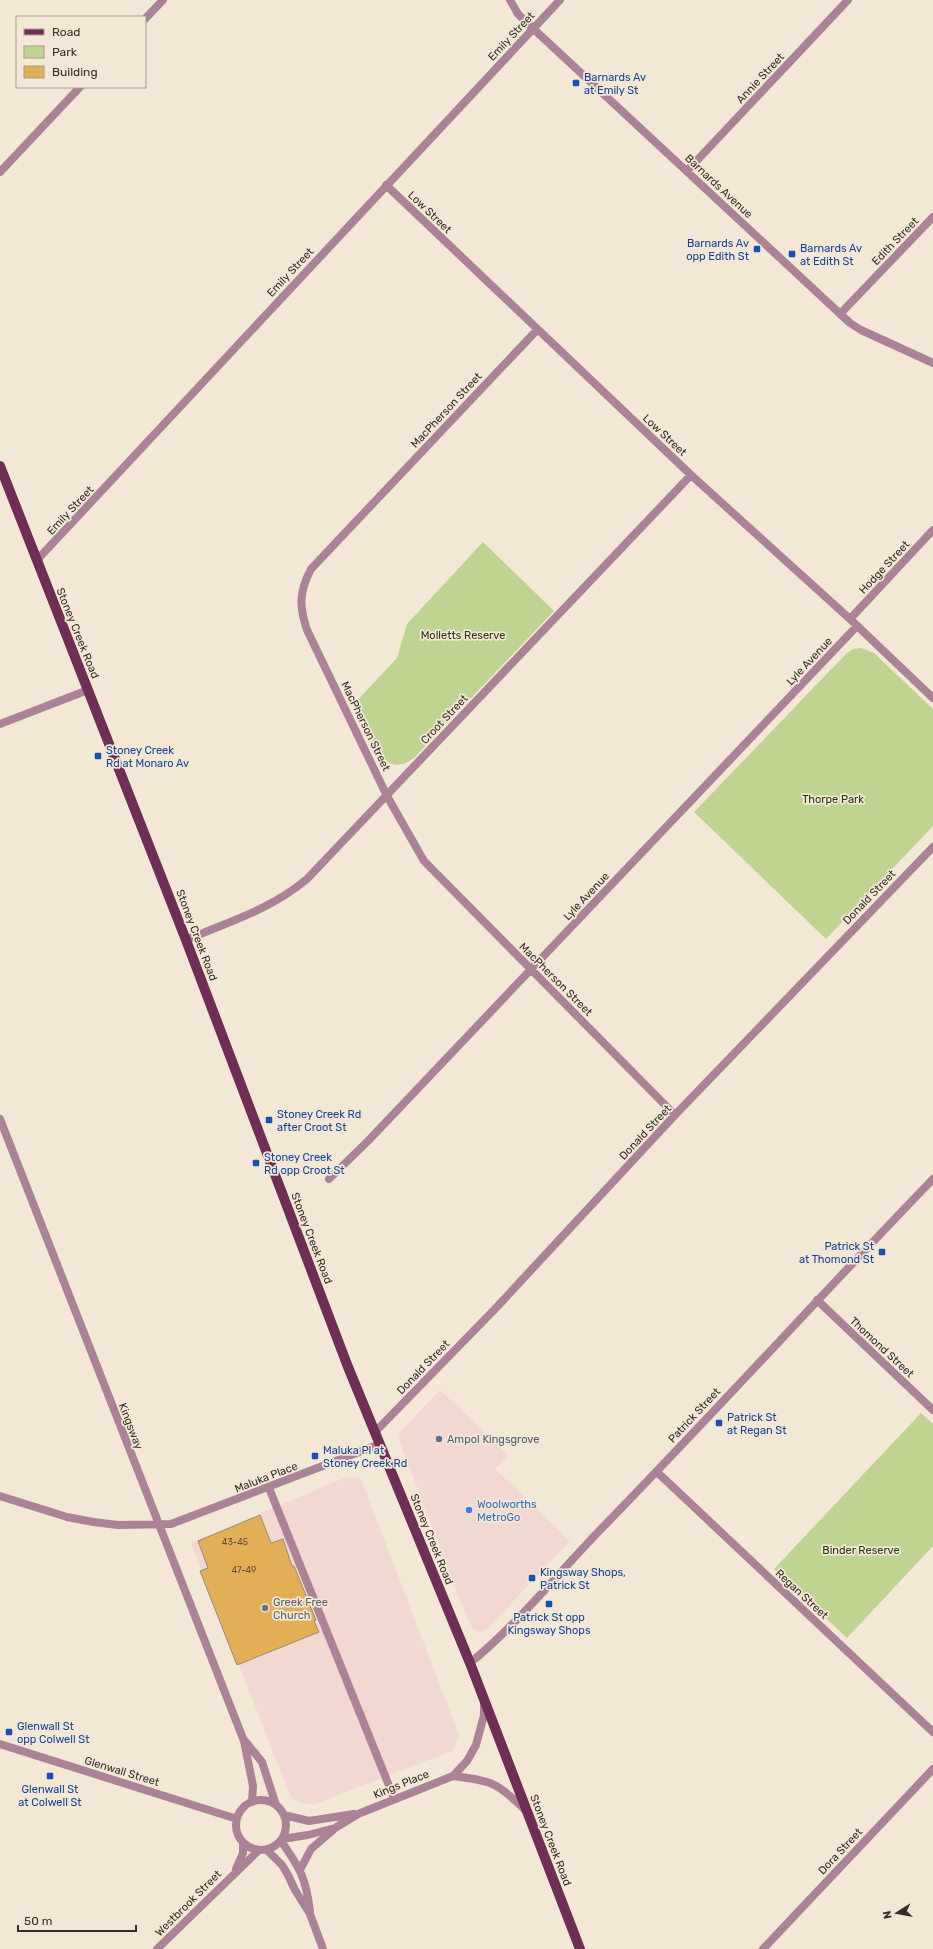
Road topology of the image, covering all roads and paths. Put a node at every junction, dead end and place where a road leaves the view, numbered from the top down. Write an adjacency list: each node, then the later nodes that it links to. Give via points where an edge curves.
1 (163, 0): 5 (street)
2 (510, 0): 6 (street, Barnards Avenue, via 518,14)
3 (560, 0): 6 (street, Emily Street)
4 (848, 0): 8 (street, Annie Street)
5 (146, 18)
6 (533, 29): 8 (street, Barnards Avenue); 10 (street, Emily Street)
7 (79, 88): 9 (street)
8 (687, 171): 12 (street, Barnards Avenue)
9 (0, 172)
10 (386, 185): 13 (street, Low Street); 18 (street, Emily Street)
11 (933, 217): 12 (street, Edith Street)
12 (840, 314): 14 (street, Barnards Avenue, via 861,330)
13 (537, 330): 16 (street, Low Street); 24 (street, MacPherson Street, via 311,569 304,584 301,599 302,615 307,630)
14 (933, 363)
15 (0, 466): 18 (main road, Stoney Creek Road)
16 (691, 475): 19 (street, Low Street); 24 (street, Croot Street)
17 (933, 530): 19 (street, Hodge Street)
18 (36, 560): 21 (main road, Stoney Creek Road)
19 (850, 619): 20 (street, Low Street)
20 (857, 626): 22 (street, Low Street); 27 (street, Lyle Avenue)
21 (88, 690): 23 (street); 26 (main road, Stoney Creek Road)
22 (933, 698)
23 (0, 724)
24 (386, 796): 26 (street, Croot Street, via 308,880 290,894 269,906); 27 (street, MacPherson Street, via 424,861)
25 (933, 848): 28 (street, Donald Street)
26 (186, 940): 34 (main road, Stoney Creek Road)
27 (531, 969): 28 (street, MacPherson Street); 30 (street, Lyle Avenue, via 368,1142)
28 (675, 1116): 34 (street, Donald Street, via 494,1310)
29 (0, 1119): 39 (street, Kingsway)
30 (329, 1179)
31 (933, 1179): 32 (street, Patrick Street)
32 (816, 1300): 33 (street, Thomond Street); 36 (street, Patrick Street)
33 (933, 1410)
34 (374, 1432): 35 (main road, Stoney Creek Road)
35 (380, 1444): 37 (street, Maluka Place); 40 (main road, Stoney Creek Road)
36 (657, 1472): 40 (street, Patrick Street, via 564,1567 498,1640); 42 (street, Regan Street)
37 (269, 1488): 39 (street, Maluka Place, via 183,1521); 47 (street)
38 (0, 1496): 39 (street, Maluka Place, via 67,1517 93,1522)
39 (158, 1526): 43 (street, Kingsway)
40 (470, 1663): 41 (main road, Stoney Creek Road)
41 (484, 1702): 46 (street, Kings Place, via 484,1715 476,1745 467,1761); 50 (main road, Stoney Creek Road)
42 (933, 1732)
43 (244, 1741): 48 (street, Kingsway, via 253,1786); 49 (street, Kingsway, via 262,1762)
44 (0, 1744): 53 (street, Glenwall Street)
45 (933, 1769): 65 (street, Dora Street)
46 (453, 1776): 47 (street, Kings Place); 50 (street, Kings Place, via 495,1784)
47 (394, 1798): 51 (street, Kings Place)
48 (252, 1802): 49 (street, via 269,1801); 53 (street, via 245,1806)
49 (276, 1805): 52 (street)
50 (526, 1811): 64 (main road, Stoney Creek Road)
51 (358, 1814): 52 (street, Kings Place, via 309,1821); 54 (street, Kings Place)
52 (284, 1815): 55 (street, via 286,1827)
53 (236, 1819): 56 (street, via 238,1836)
54 (335, 1828): 55 (street, Kings Place); 59 (street, Kings Place, via 311,1849)
55 (282, 1840): 57 (street); 59 (street)
56 (243, 1843): 58 (street); 60 (street, Westbrook Street, via 243,1853)
57 (267, 1850): 58 (street); 61 (street, via 282,1865)
58 (258, 1851): 60 (street, Westbrook Street)
59 (300, 1870): 61 (street, via 307,1887)
60 (234, 1873): 62 (street, Westbrook Street)
61 (310, 1914): 63 (street)
62 (157, 1949)
63 (323, 1949)
64 (580, 1949)
65 (762, 1949)

